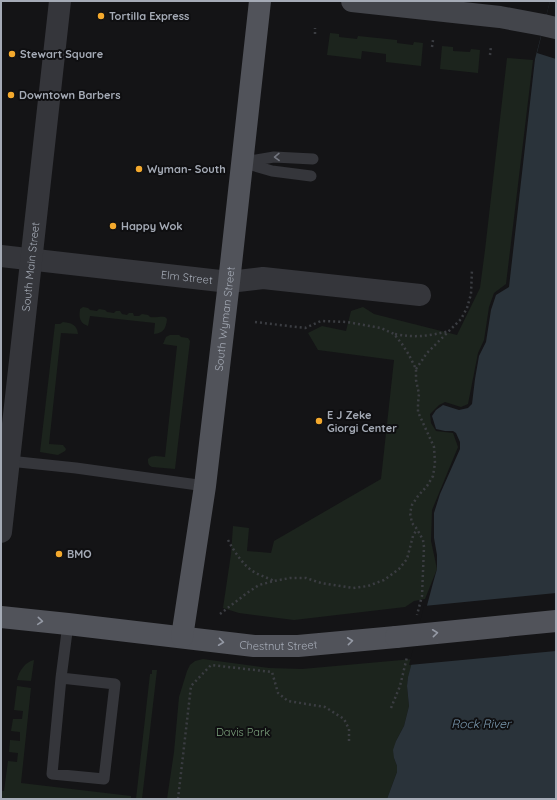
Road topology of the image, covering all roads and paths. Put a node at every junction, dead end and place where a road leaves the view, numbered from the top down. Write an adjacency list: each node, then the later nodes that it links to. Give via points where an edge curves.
1 (60, 1): 15 (street, South Main Street)
2 (260, 1): 12 (main road, South Wyman Street)
3 (352, 1): 4 (main road, via 500,17)
4 (550, 26)
5 (315, 28): 6 (path)
6 (315, 34)
7 (433, 40): 9 (path)
8 (491, 46): 10 (path)
9 (432, 47)
10 (490, 54)
11 (313, 160): 12 (lane, one-way to 12, via 274,157)
12 (243, 162): 13 (lane, via 272,171); 17 (main road, South Wyman Street)
13 (311, 176)
14 (1, 256): 15 (street, Elm Street)
15 (31, 260): 17 (street, Elm Street); 23 (street, South Main Street)
16 (472, 270): 20 (path, via 471,294 467,308)
17 (229, 282): 18 (street, Elm Street, via 263,278); 24 (main road, South Wyman Street)
18 (420, 295)
19 (255, 322): 21 (path, via 305,328 322,321 348,322 381,328)
20 (450, 331): 21 (path, via 420,337); 22 (path, via 427,353)
21 (394, 334): 22 (path)
22 (416, 369): 25 (path, via 418,412 434,447 435,463 433,476 412,505 410,514)
23 (9, 461): 24 (lane); 26 (street, South Main Street)
24 (205, 486): 34 (main road, South Wyman Street)
25 (417, 529): 28 (path, via 412,536 407,559 399,569 379,582 353,588 321,584 306,578); 31 (path, via 424,547 422,596)
26 (1, 532)
27 (228, 540): 28 (path, via 243,562 252,570)
28 (274, 581): 29 (path, via 259,585)
29 (220, 614)
30 (1, 617): 33 (main road, Chestnut Street, one-way to 33)
31 (416, 619)
32 (556, 621): 34 (main road, Chestnut Street, one-way to 32, bridge, via 254,646 298,646)
33 (68, 624): 34 (main road, Chestnut Street); 36 (lane)
34 (182, 637)
35 (407, 656): 37 (path, via 400,686)
36 (61, 678): 36 (lane, via 52,774 104,779 114,684)
37 (391, 708)
38 (349, 741): 39 (path, via 349,729 344,720 324,707 288,701 278,693 272,672 211,665 191,686)
39 (178, 799)

